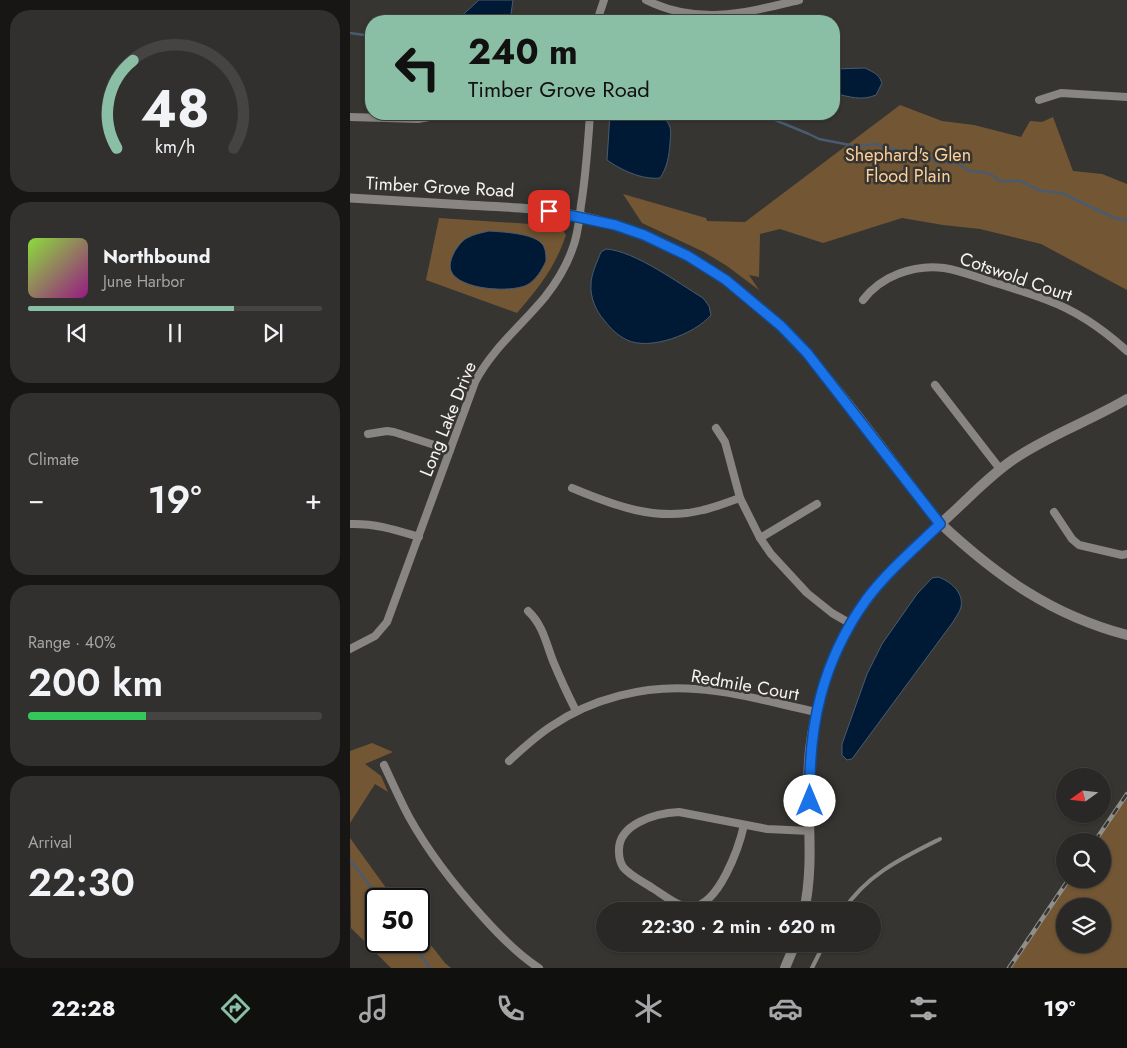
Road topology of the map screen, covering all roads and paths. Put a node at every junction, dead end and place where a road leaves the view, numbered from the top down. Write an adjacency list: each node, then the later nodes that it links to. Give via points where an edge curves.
1 (604, 0): 4 (street)
2 (646, 0): 5 (street, via 672,10)
3 (799, 0): 6 (street, via 750,12)
4 (599, 15)
5 (700, 15)
6 (717, 15)
7 (1127, 97): 8 (street, via 1061,93)
8 (1038, 100)
9 (350, 117): 10 (street)
10 (365, 117)
11 (590, 120): 13 (street, Long Lake Drive)
12 (350, 198): 13 (street, Timber Grove Road, via 520,207)
13 (580, 216): 20 (street, Long Lake Drive, via 572,251 558,279 500,346 474,382); 27 (street, Timber Grove Road, via 615,225 674,248 726,280 756,304 807,353)
14 (863, 300): 15 (street, Cotswold Court, via 878,284 900,273 944,268 1048,300 1095,325)
15 (1127, 351)
16 (935, 385): 21 (street)
17 (1127, 399): 21 (main road, via 1046,439)
18 (716, 428): 23 (street, via 725,442)
19 (368, 434): 20 (street, via 394,432)
20 (450, 450): 28 (street, Long Lake Drive)
21 (1000, 469): 27 (main road)
22 (572, 488): 23 (street, via 626,509 659,514 690,513)
23 (740, 498): 29 (street)
24 (817, 504): 29 (street)
25 (1054, 512): 30 (street, via 1079,545)
26 (350, 524): 28 (street, via 384,526)
27 (940, 524): 32 (main road, via 882,581); 33 (main road, via 990,568 1025,591 1066,614)
28 (419, 537): 34 (street, Long Lake Drive, via 387,622 375,636)
29 (760, 538): 32 (street, via 781,566 816,602)
30 (1127, 554)
31 (528, 611): 35 (street, via 543,631)
32 (851, 624): 36 (main road, via 828,670)
33 (1127, 635)
34 (350, 649)
35 (576, 712): 36 (street, Redmile Court, via 635,692 681,689 716,691); 37 (street, Redmile Court, via 551,726)
36 (816, 712): 40 (main road, via 811,737)
37 (509, 761)
38 (384, 764): 46 (street, via 408,815 440,866 494,930)
39 (744, 825): 39 (street, via 679,812 657,815 626,832 619,846 620,861 631,874 677,903 693,907 709,899 716,890 732,861); 40 (street)
40 (810, 831): 42 (main road)
41 (940, 839): 43 (lane, via 882,870)
42 (806, 902)
43 (849, 902)
44 (792, 952): 47 (main road)
45 (820, 952): 48 (lane)
46 (539, 968)
47 (786, 968)
48 (812, 968)

